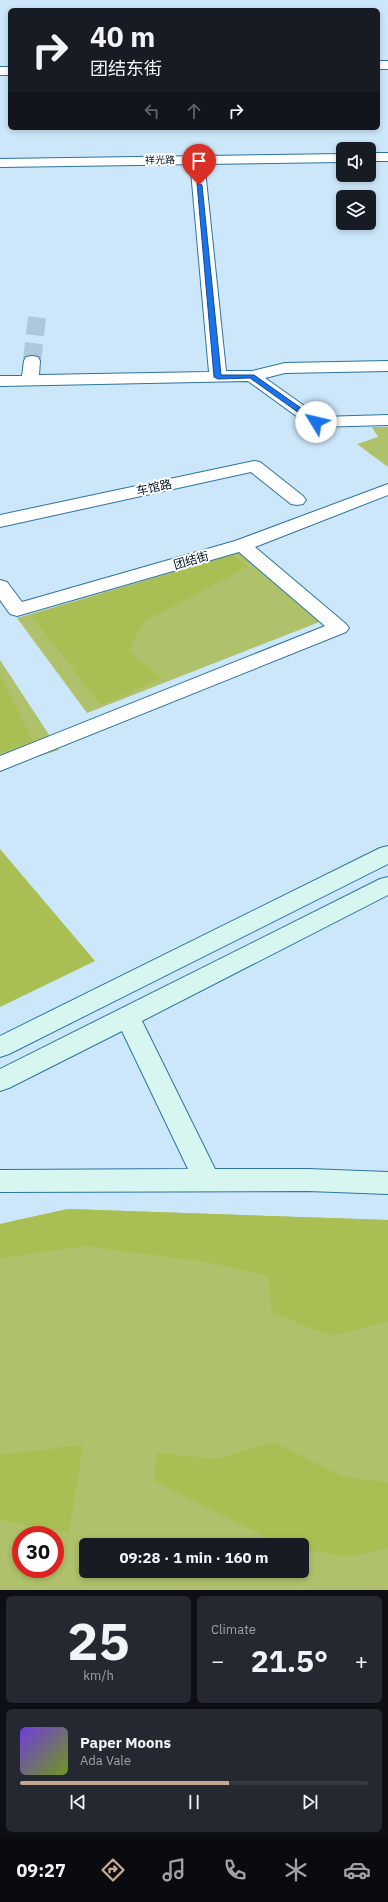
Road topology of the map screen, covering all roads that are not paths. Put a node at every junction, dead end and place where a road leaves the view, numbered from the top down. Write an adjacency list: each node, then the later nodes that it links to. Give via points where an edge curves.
1 (376, 157): 2 (street)
2 (388, 157)
3 (336, 158): 4 (street, 祥光路)
4 (196, 160): 5 (street, 祥光路); 9 (street)
5 (0, 163)
6 (32, 361): 10 (street)
7 (388, 366): 8 (street, via 285,368)
8 (252, 376): 9 (street); 12 (street, via 316,422)
9 (218, 377): 10 (street)
10 (30, 380): 11 (street)
11 (0, 381)
12 (388, 420)
13 (388, 489): 16 (street, 团结街)
14 (297, 500): 15 (street, 车馆路, via 254,466)
15 (0, 521)
16 (242, 545): 17 (street, 团结街, via 17,610); 18 (street, via 339,628)
17 (0, 586)
18 (0, 764)
19 (388, 854): 22 (main road)
20 (388, 885): 21 (main road)
21 (127, 1016): 23 (main road); 25 (main road)
22 (0, 1047)
23 (0, 1081)
24 (0, 1181): 25 (main road)
25 (207, 1181): 26 (main road, via 308,1180)
26 (388, 1183)

